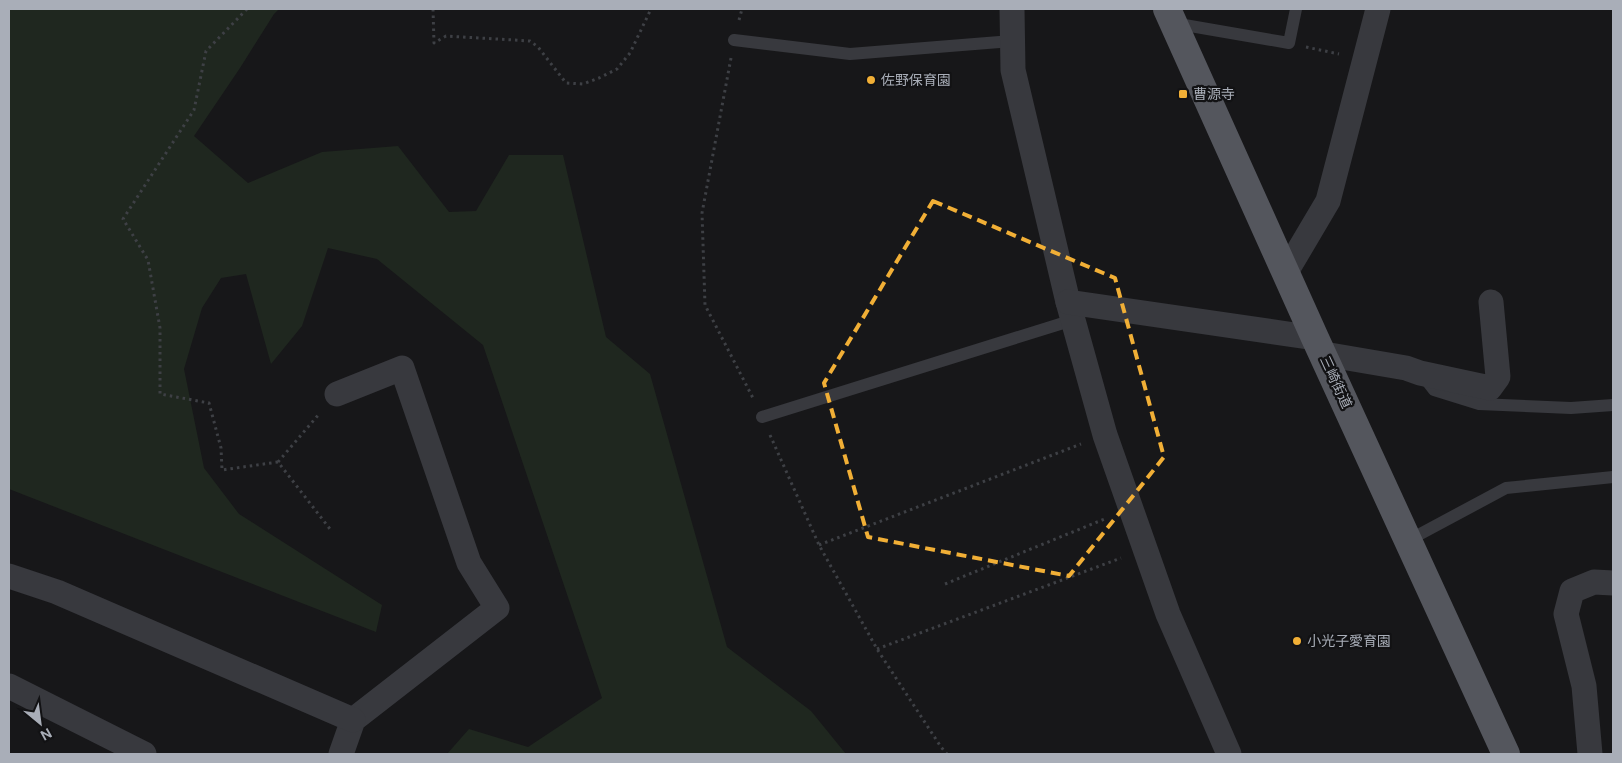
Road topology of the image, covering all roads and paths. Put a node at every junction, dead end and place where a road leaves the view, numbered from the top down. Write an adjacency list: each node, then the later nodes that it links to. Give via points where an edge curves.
1 (248, 9): 21 (path, via 206,51 194,110 123,219 148,260 160,328 160,394 209,402 221,448 222,470)
2 (434, 9): 3 (path, via 434,43 446,36 530,41 566,83 582,84 616,69 630,53)
3 (651, 9)
4 (1012, 9): 9 (street)
5 (1296, 9): 10 (lane)
6 (1378, 9): 11 (street)
7 (1170, 16): 10 (lane); 12 (main road, 三崎街道)
8 (734, 40): 9 (lane, via 850,54)
9 (1012, 41): 14 (street, via 1013,70)
10 (1289, 43): 11 (path)
11 (1364, 60): 12 (street, via 1328,201)
12 (1286, 272): 15 (main road, 三崎街道)
13 (1491, 302): 16 (street, via 1498,376 1490,388)
14 (1070, 311): 15 (street); 19 (lane); 20 (street)
15 (1320, 346): 16 (street); 25 (main road, 三崎街道)
16 (1420, 373): 18 (lane, via 1434,390 1479,404 1571,408)
17 (337, 394): 21 (path); 33 (street, via 402,368 469,563 497,608)
18 (1613, 406)
19 (762, 417)
20 (1105, 435): 23 (street); 26 (path)
21 (278, 462): 24 (path)
22 (1613, 477): 25 (lane, via 1506,488)
23 (1131, 508): 27 (street); 30 (path)
24 (330, 529)
25 (1409, 540): 37 (main road, 三崎街道)
26 (819, 545)
27 (1145, 549): 31 (path); 36 (street, via 1168,614)
28 (9, 576): 33 (street, via 57,592)
29 (1613, 583): 38 (street, via 1594,582 1572,591 1566,614 1584,686)
30 (945, 584)
31 (877, 649)
32 (9, 686): 34 (street)
33 (353, 720): 35 (street)
34 (144, 754)
35 (340, 754)
36 (1229, 754)
37 (1506, 754)
38 (1590, 754)

